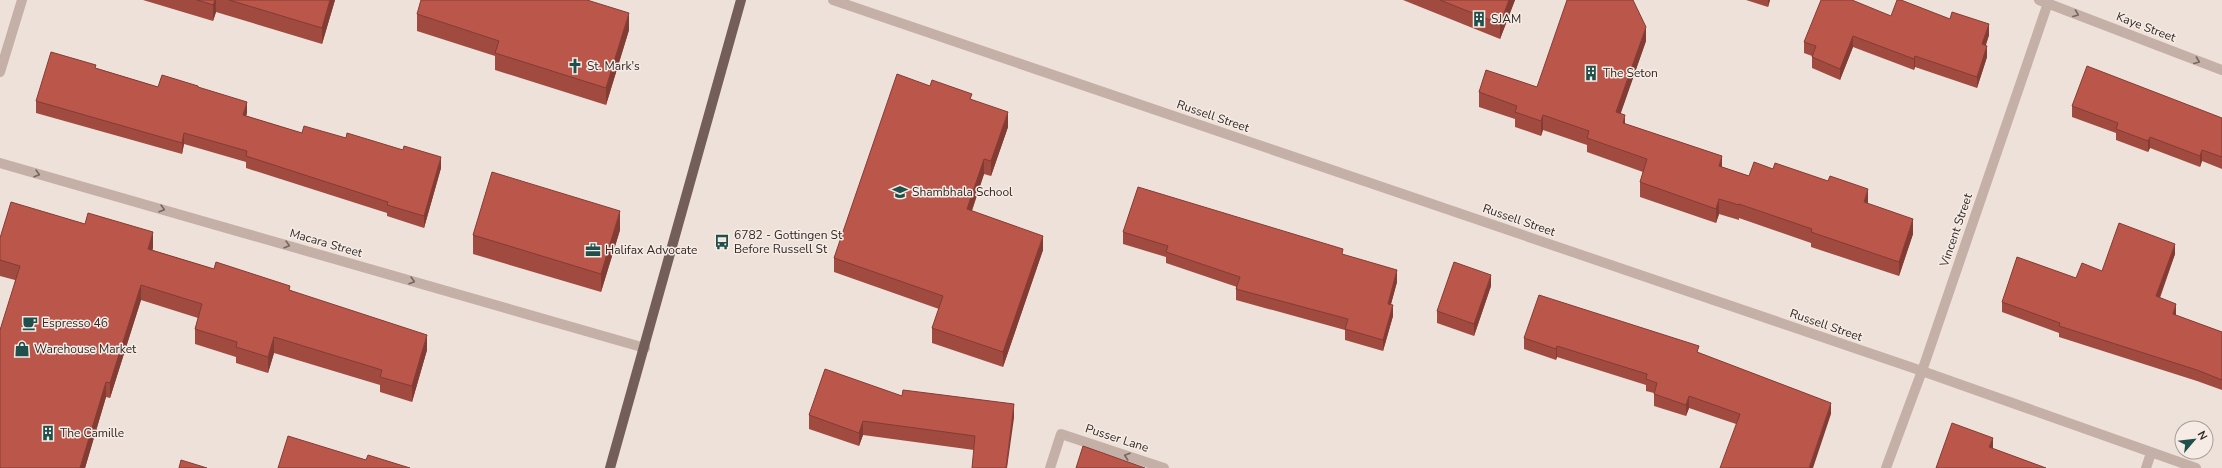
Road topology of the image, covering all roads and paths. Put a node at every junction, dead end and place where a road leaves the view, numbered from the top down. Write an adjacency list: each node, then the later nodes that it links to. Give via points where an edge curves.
1 (22, 0): 6 (street)
2 (741, 0): 8 (main road)
3 (833, 0): 9 (street, Russell Street)
4 (2046, 1): 5 (street, Kaye Street, one-way to 5); 9 (street, Vincent Street)
5 (2222, 70)
6 (0, 72)
7 (0, 163): 8 (street, Macara Street, one-way to 8)
8 (645, 348): 11 (main road)
9 (1922, 371): 10 (street, Russell Street); 14 (street, Vincent Street)
10 (2151, 453): 15 (street); 16 (street, Russell Street)
11 (610, 468)
12 (1050, 468): 13 (street, Pusser Lane, one-way to 12, via 1061,434)
13 (1164, 468)
14 (1886, 468)
15 (2146, 468)
16 (2196, 468)

